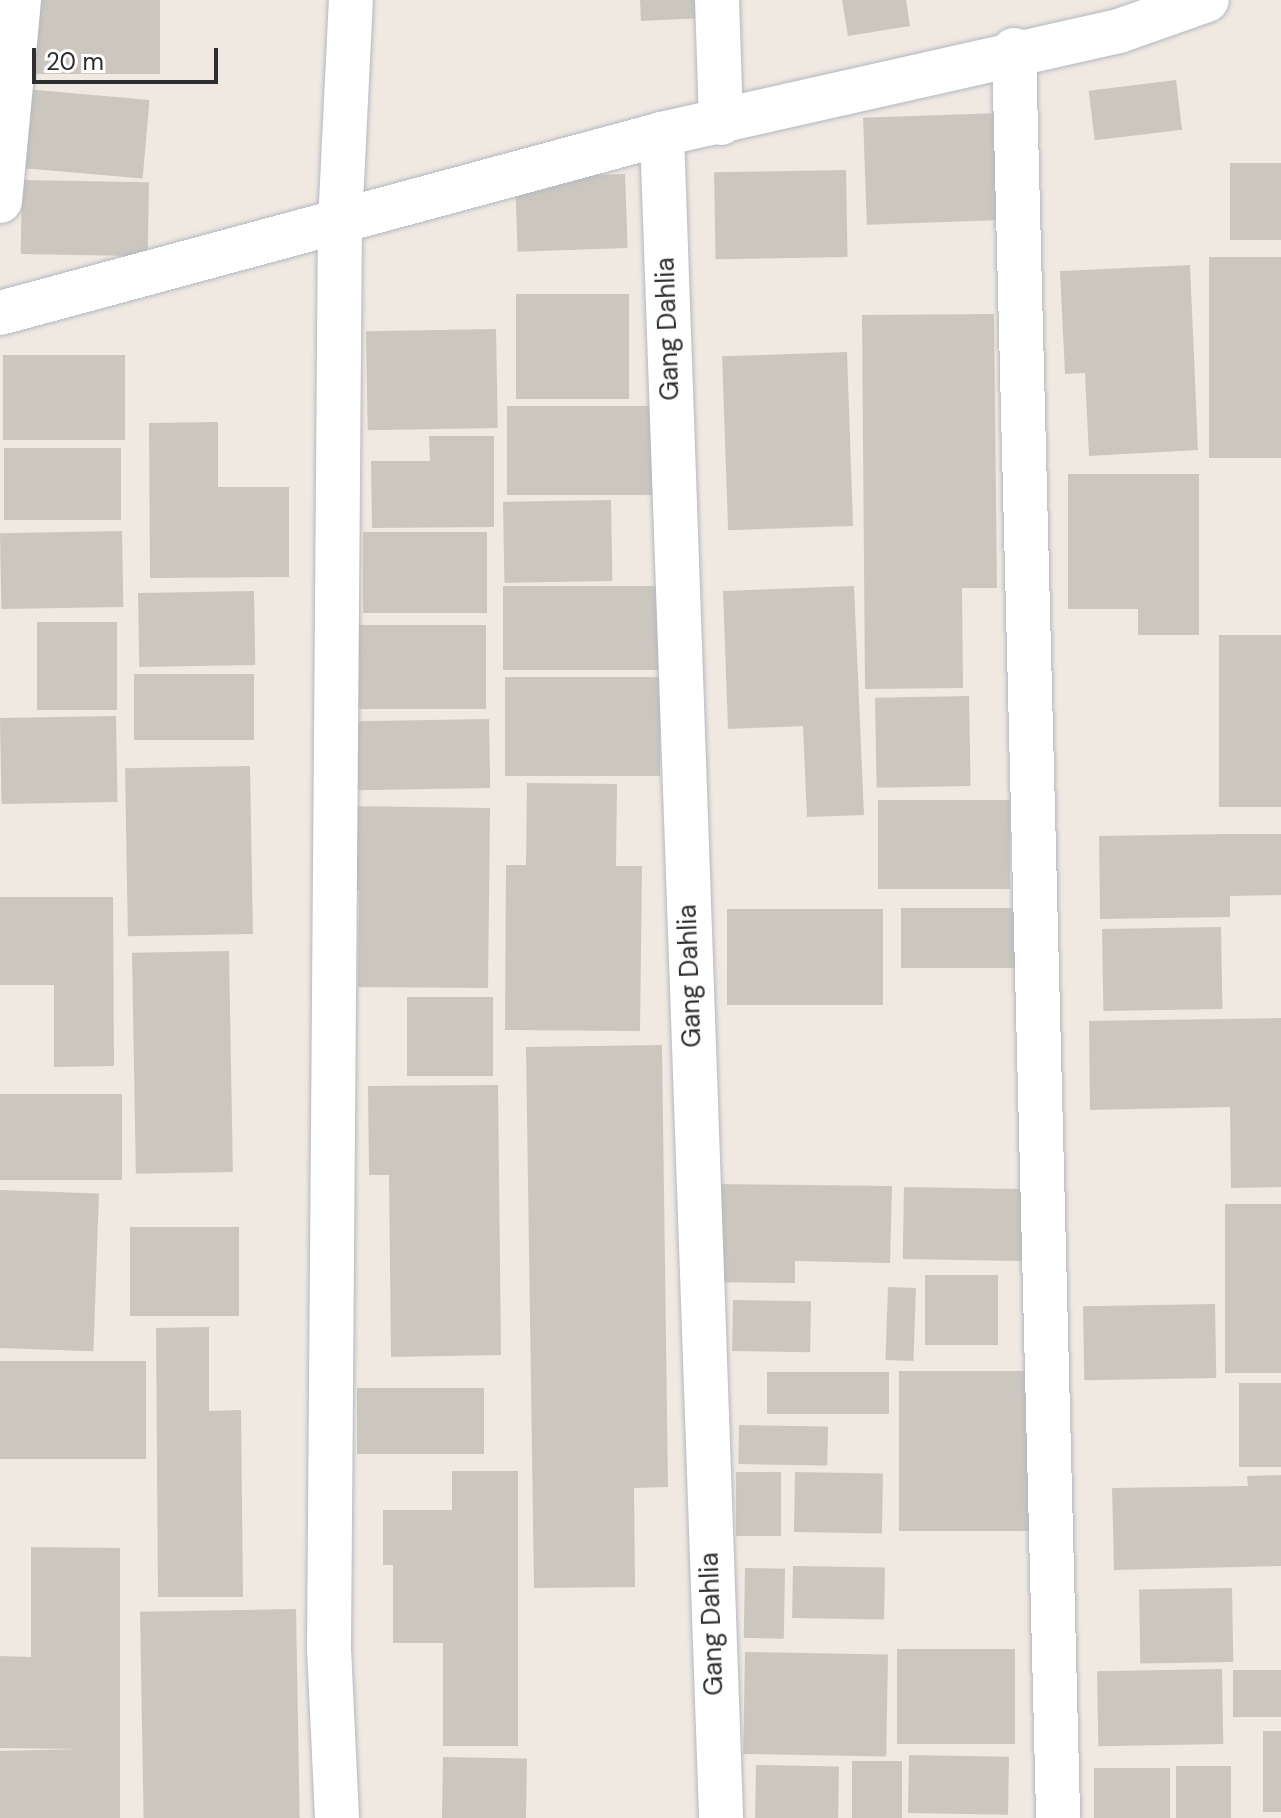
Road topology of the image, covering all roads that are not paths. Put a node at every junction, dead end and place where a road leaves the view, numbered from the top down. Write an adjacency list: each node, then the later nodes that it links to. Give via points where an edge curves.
1 (19, 0): 9 (street)
2 (351, 0): 10 (street)
3 (717, 0): 7 (street)
4 (1207, 0): 5 (street)
5 (1117, 16): 6 (street)
6 (1014, 50): 7 (street); 14 (street)
7 (721, 123): 8 (street)
8 (662, 134): 10 (street); 13 (street, Gang Dahlia)
9 (0, 201)
10 (340, 223): 11 (street); 12 (street, via 329,1648)
11 (0, 313)
12 (337, 1818)
13 (721, 1818)
14 (1058, 1818)

